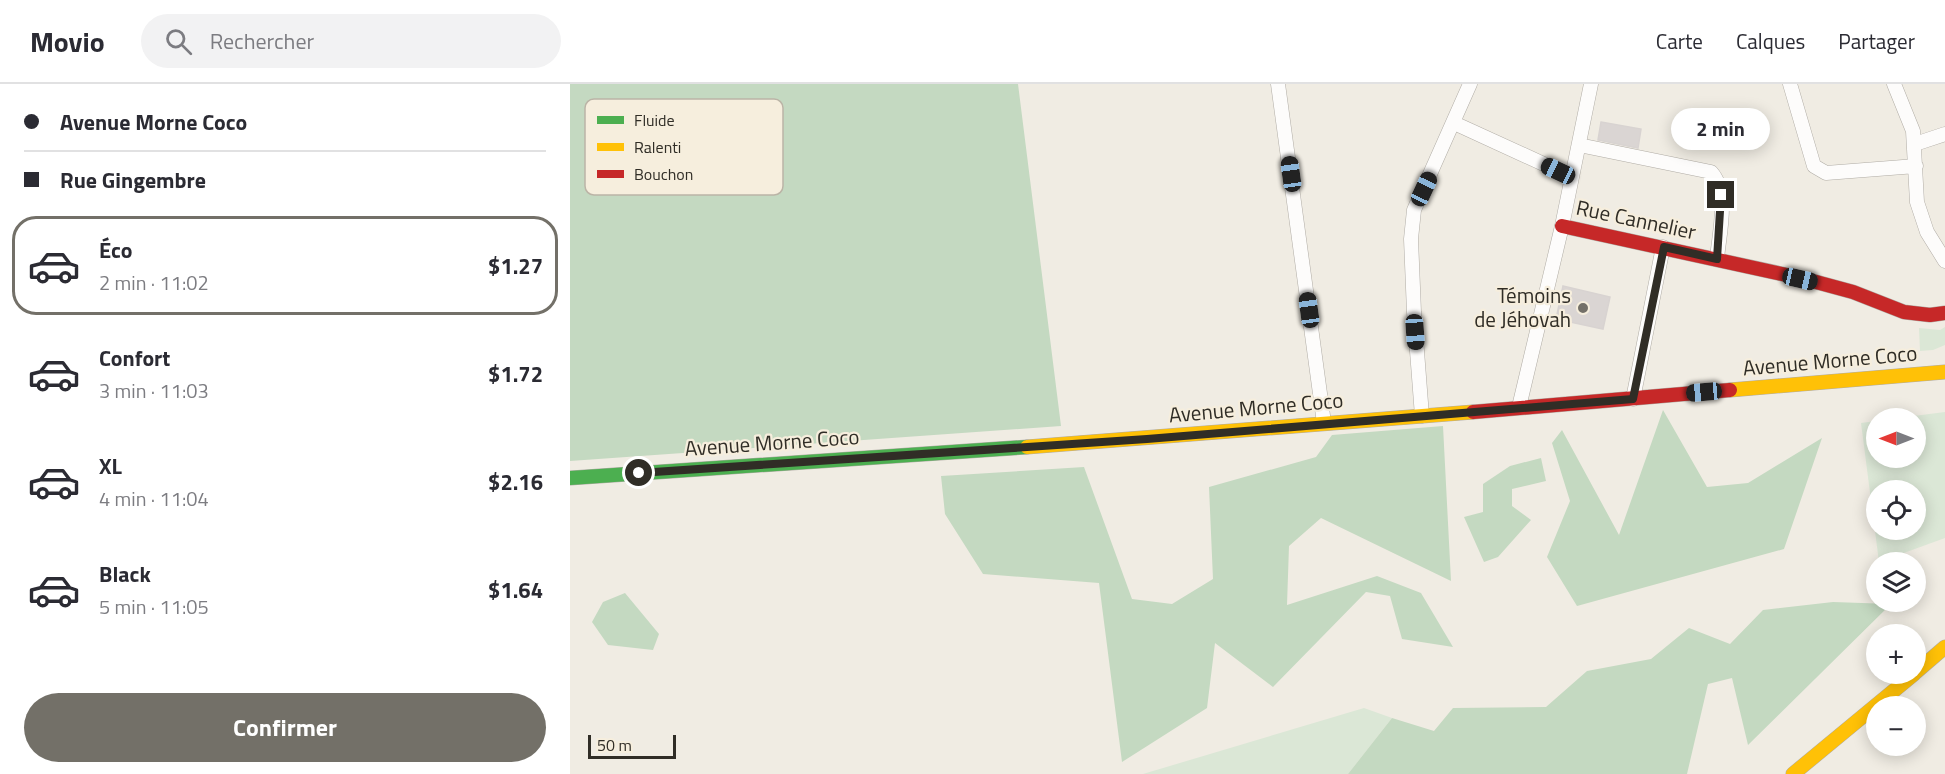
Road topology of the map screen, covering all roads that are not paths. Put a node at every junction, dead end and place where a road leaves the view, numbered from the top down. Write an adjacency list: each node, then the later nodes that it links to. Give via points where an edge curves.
1 (1278, 84): 21 (street)
2 (1470, 84): 6 (street)
3 (1591, 84): 9 (street)
4 (1790, 84): 10 (street, via 1814,166 1826,173)
5 (1894, 84): 8 (street)
6 (1454, 123): 11 (street); 20 (street, via 1414,210 1413,302)
7 (1945, 134): 8 (street)
8 (1915, 144): 10 (street)
9 (1579, 145): 11 (street); 14 (street, via 1711,172 1722,201)
10 (1916, 166): 15 (street, via 1917,202 1927,232)
11 (1572, 177): 12 (street)
12 (1562, 226): 13 (street, Rue Cannelier); 19 (street)
13 (1664, 247): 14 (street, Rue Cannelier); 18 (street)
14 (1717, 259): 16 (street, Rue Cannelier, via 1842,288 1903,312 1928,317)
15 (1945, 261)
16 (1945, 313)
17 (1945, 372): 18 (street, Avenue Morne Coco)
18 (1633, 399): 19 (street, Avenue Morne Coco)
19 (1519, 407): 20 (street, Avenue Morne Coco)
20 (1422, 416): 21 (street, Avenue Morne Coco)
21 (1324, 423): 22 (street, Avenue Morne Coco, via 1147,439)
22 (570, 478)
23 (1945, 647): 24 (street)
24 (1926, 663)
25 (1902, 684): 26 (street)
26 (1793, 774)

